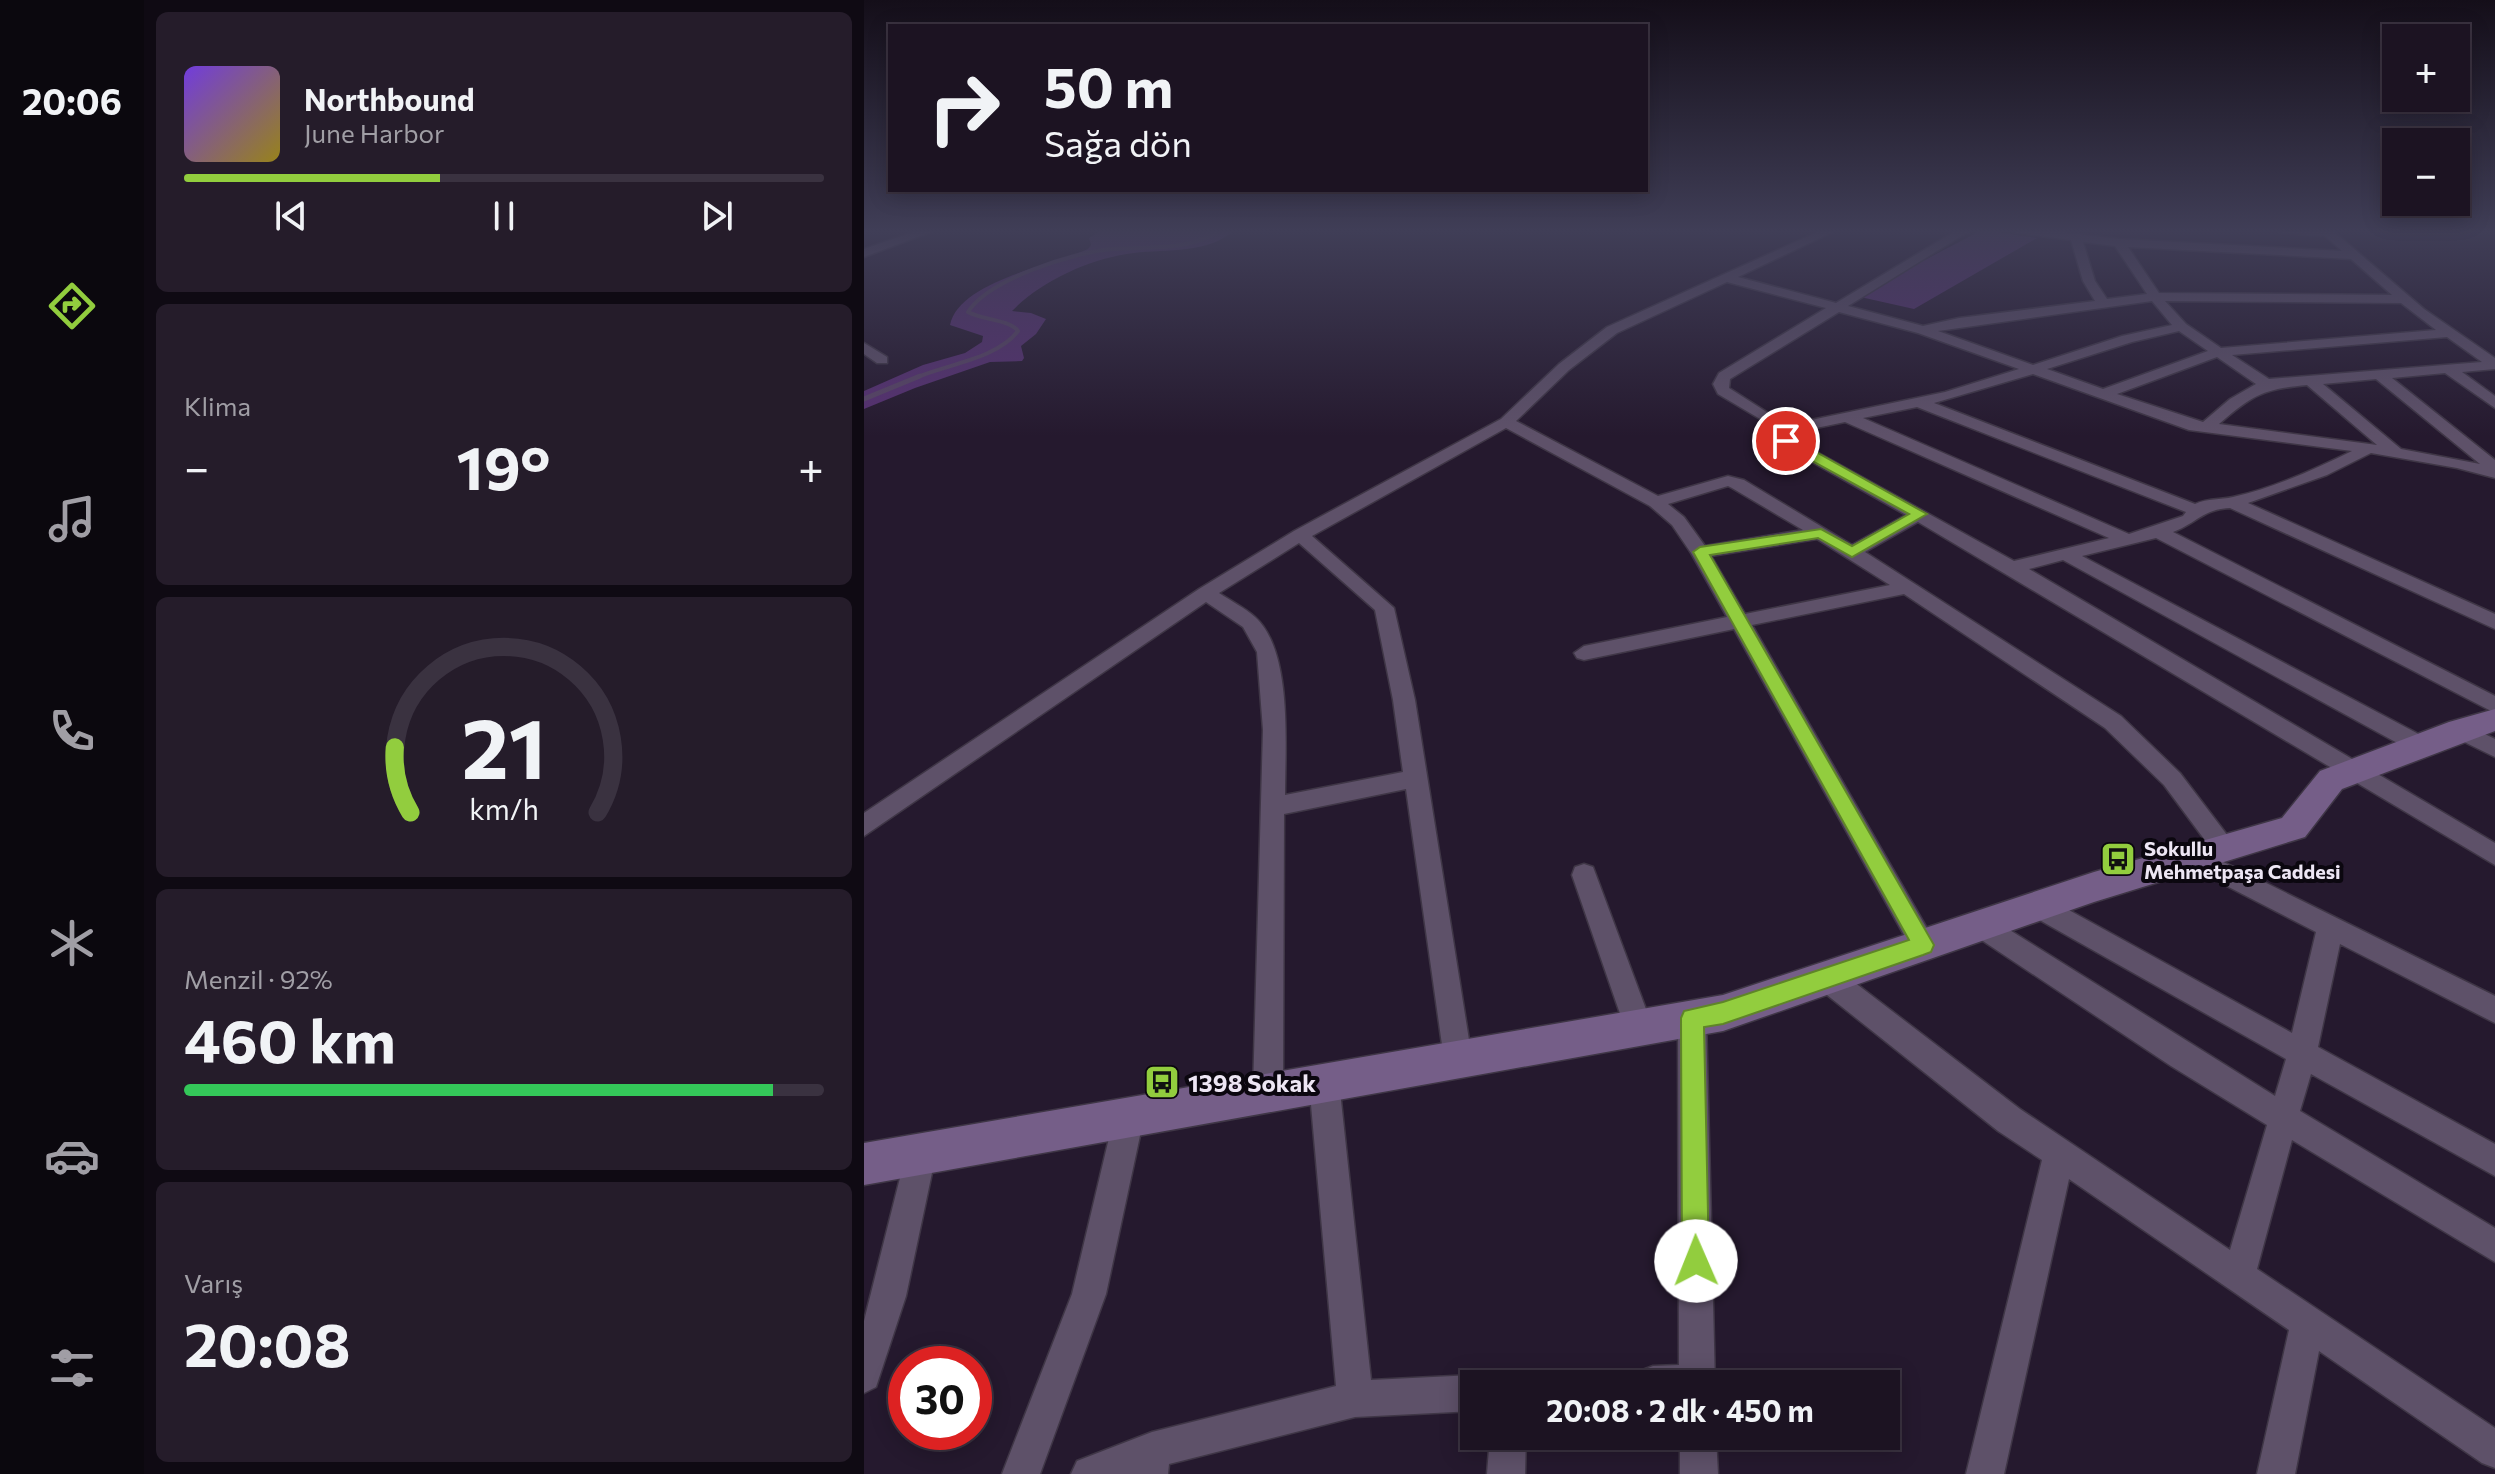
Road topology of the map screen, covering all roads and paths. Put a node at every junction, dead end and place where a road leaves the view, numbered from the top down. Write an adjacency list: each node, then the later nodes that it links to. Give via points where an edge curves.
1 (1681, 299): 27 (street, via 1612,330)
2 (1800, 299): 10 (street)
3 (1849, 299): 10 (street)
4 (2100, 299): 9 (street)
5 (2140, 299): 9 (street)
6 (2157, 299): 11 (street)
7 (2377, 299): 8 (street)
8 (2404, 299): 13 (street)
9 (2103, 303): 12 (street)
10 (1833, 308): 12 (street); 29 (street, via 1721,380 1723,391)
11 (2181, 327): 15 (street); 18 (street)
12 (1923, 330): 18 (street)
13 (2450, 333): 15 (street); 17 (street)
14 (864, 347): 16 (street)
15 (2219, 352): 22 (street); 23 (street)
16 (882, 360)
17 (2495, 365): 19 (street)
18 (2030, 369): 23 (street); 24 (street)
19 (2448, 369): 20 (street); 25 (street)
20 (2380, 375): 21 (street); 32 (street)
21 (2310, 380): 22 (street); 31 (street)
22 (2266, 384): 28 (street)
23 (2101, 395): 28 (street)
24 (1917, 402): 26 (street); 35 (street)
25 (2495, 403)
26 (1845, 416): 29 (street); 40 (street)
27 (1506, 422): 33 (street); 39 (street)
28 (2207, 427): 30 (street)
29 (1783, 430): 36 (street, via 1786,441)
30 (2370, 448): 31 (street); 34 (street, via 2321,472)
31 (2395, 453): 32 (street)
32 (2495, 470)
33 (1656, 502): 38 (street, via 1728,481); 41 (street)
34 (2233, 503): 35 (street); 48 (street)
35 (2196, 510): 37 (street, via 2189,520)
36 (1920, 514): 42 (street); 44 (street)
37 (2158, 532): 40 (street); 50 (street)
38 (1821, 533): 41 (street); 42 (street)
39 (1300, 535): 46 (street); 55 (street, via 1384,608)
40 (2126, 539): 43 (street)
41 (1700, 552): 47 (street)
42 (1852, 552): 45 (street)
43 (2067, 555): 44 (street); 52 (street)
44 (2012, 567): 54 (street)
45 (1908, 587): 47 (street); 58 (street, via 2113,722 2172,779)
46 (1206, 593): 56 (street, via 1250,623 1267,652); 57 (street)
47 (1738, 622): 49 (street); 64 (street)
48 (2495, 622)
49 (1584, 653)
50 (2495, 705)
51 (2478, 725): 52 (street); 53 (street)
52 (2420, 745): 54 (street)
53 (2495, 749)
54 (2357, 770): 58 (street, via 2331,780 2293,828); 59 (street)
55 (1416, 778): 56 (street); 70 (street)
56 (1273, 807): 72 (street)
57 (864, 826)
58 (2209, 853): 61 (street); 63 (street)
59 (2495, 855)
60 (1584, 875): 68 (street)
61 (2038, 906): 62 (street); 69 (street)
62 (1980, 925): 64 (street); 74 (street)
63 (2330, 928): 66 (street); 69 (street)
64 (1923, 945): 65 (street)
65 (1827, 978): 67 (street, via 1723,1013); 75 (street)
66 (2495, 1010)
67 (1692, 1018): 68 (street); 82 (street)
68 (1639, 1028): 70 (street)
69 (2302, 1053): 74 (street); 77 (street)
70 (1458, 1059): 71 (street)
71 (1324, 1082): 72 (street); 85 (street)
72 (1268, 1092): 73 (street)
73 (1129, 1117): 76 (street); 90 (street, via 1089,1294)
74 (2284, 1118): 79 (street); 80 (street)
75 (2059, 1153): 80 (street); 94 (street)
76 (921, 1154): 78 (street); 83 (street, via 889,1296)
77 (2495, 1161)
78 (864, 1164)
79 (2495, 1246)
80 (2239, 1275): 81 (street)
81 (2308, 1322): 88 (street); 95 (street)
82 (1697, 1370)
83 (864, 1375)
84 (1460, 1394): 85 (street)
85 (1355, 1399): 89 (street)
86 (1507, 1450): 92 (street)
87 (1698, 1450): 93 (street)
88 (2495, 1450)
89 (1151, 1462): 91 (street)
90 (1021, 1474)
91 (1090, 1474)
92 (1506, 1474)
93 (1699, 1474)
94 (1985, 1474)
95 (2276, 1474)

